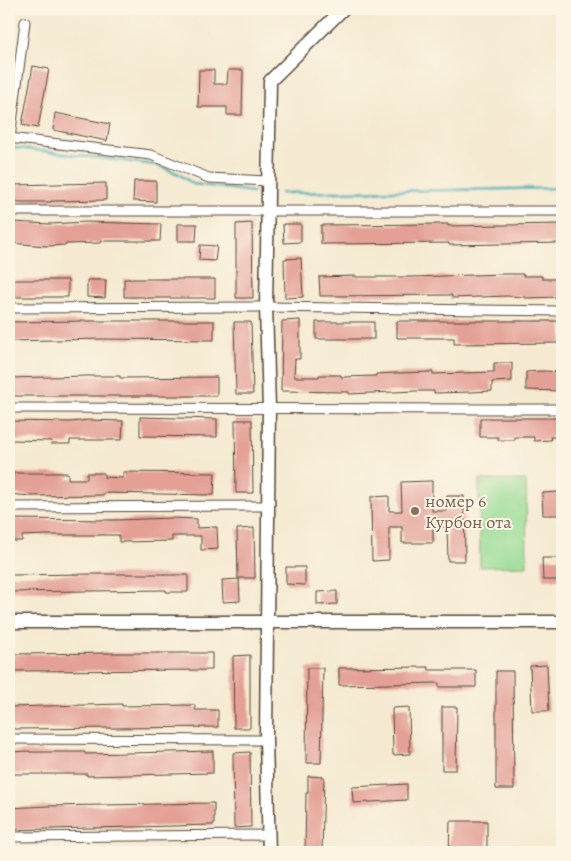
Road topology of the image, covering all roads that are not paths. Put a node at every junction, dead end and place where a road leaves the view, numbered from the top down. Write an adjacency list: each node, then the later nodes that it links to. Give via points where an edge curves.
1 (343, 9): 4 (street, via 270,81)
2 (25, 22): 3 (street)
3 (10, 138): 4 (street, via 151,155 208,178)
4 (267, 181): 7 (street)
5 (9, 211): 7 (street)
6 (562, 211): 7 (street)
7 (266, 212): 8 (street)
8 (266, 307): 9 (street); 10 (street); 12 (street)
9 (9, 308)
10 (562, 311)
11 (9, 408): 12 (street)
12 (268, 408): 13 (street); 14 (street)
13 (562, 409)
14 (268, 506): 15 (street); 16 (street)
15 (9, 507)
16 (266, 621): 17 (street); 18 (street); 20 (street)
17 (9, 622)
18 (562, 622)
19 (9, 739): 20 (street)
20 (266, 740): 21 (street)
21 (269, 835): 22 (street); 23 (street)
22 (9, 837)
23 (269, 852)

